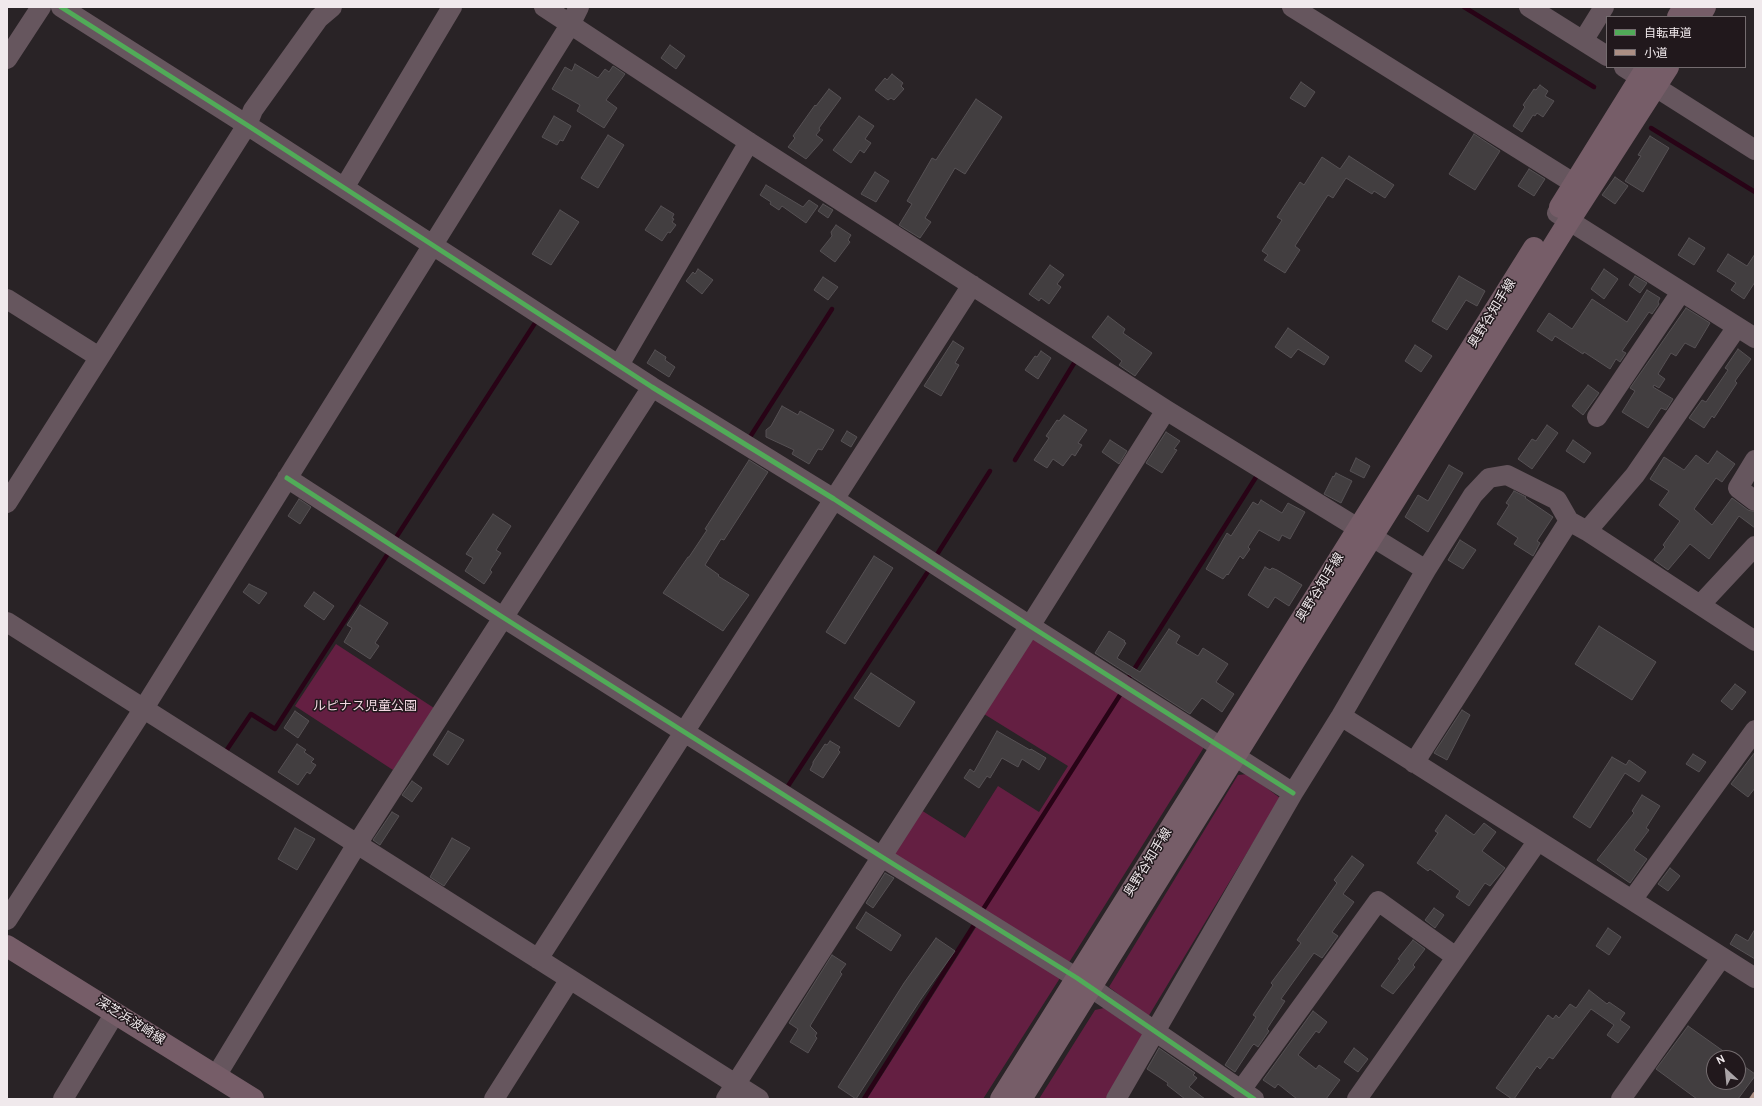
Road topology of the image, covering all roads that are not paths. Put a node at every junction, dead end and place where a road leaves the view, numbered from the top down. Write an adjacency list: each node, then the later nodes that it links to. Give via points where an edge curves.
1 (41, 7): 17 (street)
2 (332, 7): 20 (street, via 318,18 253,110)
3 (452, 7): 24 (street)
4 (544, 7): 14 (street)
5 (579, 7): 14 (street)
6 (1292, 7): 23 (street)
7 (1529, 7): 15 (street)
8 (1604, 7): 15 (street)
9 (1684, 7): 12 (main road)
10 (1705, 7): 13 (main road)
11 (65, 8): 20 (street)
12 (1679, 16)
13 (1700, 16)
14 (570, 25): 21 (street); 26 (street)
15 (1583, 41): 16 (street)
16 (1606, 55)
17 (7, 59)
18 (1665, 68): 19 (main road)
19 (1641, 75): 22 (street); 23 (main road, 奥野谷知手線); 25 (main road, 奥野谷知手線)
20 (247, 125): 24 (street); 32 (street)
21 (749, 142): 27 (street); 33 (street)
22 (1755, 150)
23 (1575, 184): 25 (main road, 奥野谷知手線)
24 (344, 188): 26 (street)
25 (1563, 217): 28 (street); 44 (main road, 奥野谷知手線)
26 (433, 245): 33 (street); 38 (street)
27 (972, 285): 35 (street); 39 (street)
28 (1681, 292): 30 (street); 36 (street)
29 (7, 298): 32 (street)
30 (1737, 327): 31 (street); 43 (street, via 1635,475)
31 (1755, 338)
32 (99, 357): 41 (street)
33 (619, 366): 34 (street)
34 (652, 387): 39 (street); 48 (street)
35 (1166, 410): 44 (street); 50 (street)
36 (1597, 417)
37 (1755, 460): 40 (street, via 1738,488)
38 (287, 478): 48 (street); 52 (street)
39 (834, 499): 50 (street); 55 (street)
40 (1755, 501)
41 (7, 503)
42 (1569, 521): 43 (street); 46 (street, via 1557,500 1507,475 1488,478 1473,495); 57 (street)
43 (1588, 531): 47 (street)
44 (1365, 532): 46 (street); 56 (main road, 奥野谷知手線)
45 (1755, 546): 47 (street)
46 (1426, 570): 53 (street)
47 (1700, 605): 51 (street)
48 (504, 618): 55 (street); 60 (street)
49 (7, 622): 52 (street)
50 (1030, 626): 56 (street); 61 (street)
51 (1755, 641)
52 (144, 708): 60 (street); 63 (street)
53 (1341, 716): 57 (street); 58 (street)
54 (1755, 730): 62 (street)
55 (684, 731): 61 (street); 67 (street)
56 (1228, 752): 58 (street); 70 (main road, 奥野谷知手線)
57 (1414, 763): 59 (street)
58 (1293, 793): 72 (street)
59 (1537, 842): 62 (street); 65 (street)
60 (357, 844): 67 (street); 73 (street)
61 (882, 857): 70 (street); 74 (street)
62 (1632, 900): 66 (street)
63 (7, 920)
64 (7, 946): 71 (main road, 深芝浜波崎線)
65 (1456, 957): 75 (street, via 1378,901); 83 (street)
66 (1721, 958): 68 (street); 84 (street)
67 (538, 959): 69 (street)
68 (1755, 978)
69 (570, 979): 74 (street); 78 (street)
70 (1084, 982): 72 (street); 80 (main road, 奥野谷知手線); 81 (main road, 奥野谷知手線)
71 (115, 1013): 73 (main road, 深芝浜波崎線); 76 (street)
72 (1156, 1031): 75 (street); 82 (street)
73 (216, 1076): 77 (main road, 深芝浜波崎線)
74 (730, 1091): 79 (street)
75 (1248, 1095)
76 (63, 1099)
77 (253, 1099)
78 (494, 1099)
79 (759, 1099)
80 (1001, 1099)
81 (1021, 1099)
82 (1116, 1099)
83 (1357, 1099)
84 (1621, 1099)

